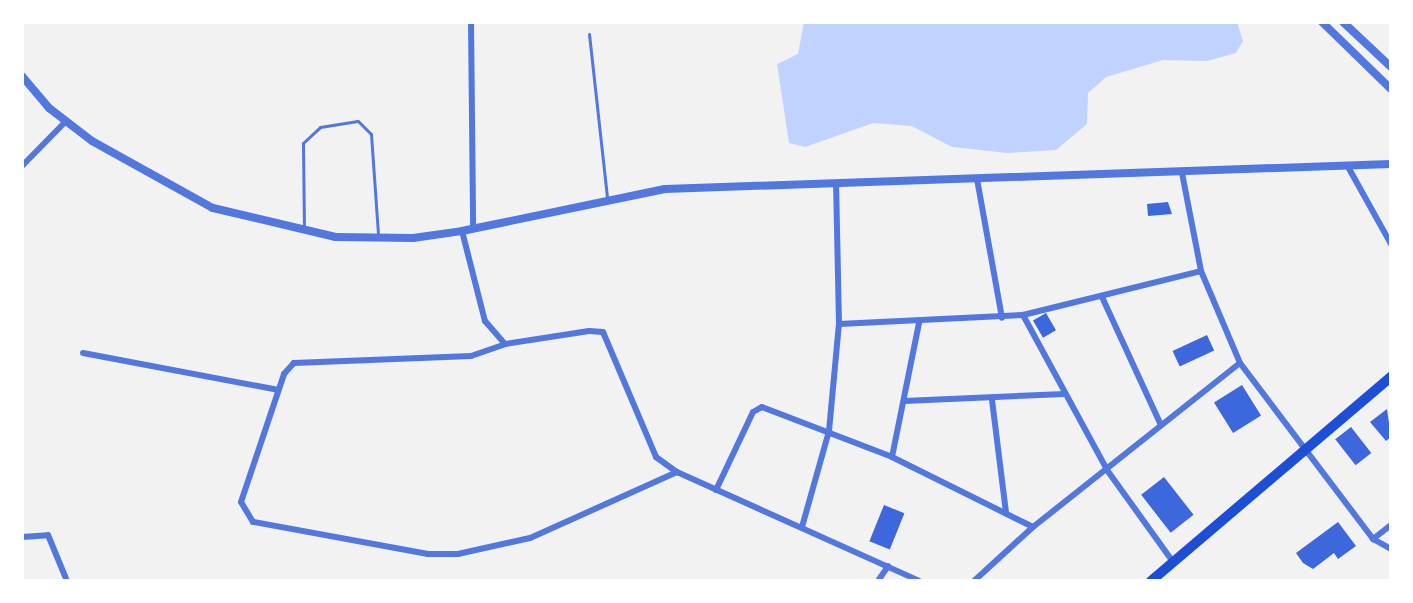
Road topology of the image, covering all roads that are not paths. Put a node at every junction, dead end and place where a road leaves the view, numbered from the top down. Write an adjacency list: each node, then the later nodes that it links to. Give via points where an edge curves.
1 (471, 22): 16 (street)
2 (1322, 22): 7 (street)
3 (1343, 22): 5 (street)
4 (589, 34): 15 (lane)
5 (1391, 67)
6 (22, 76): 8 (street)
7 (1391, 89)
8 (66, 121): 11 (street); 18 (street, via 213,208)
9 (1391, 164): 10 (street)
10 (1347, 165): 12 (street); 20 (street)
11 (22, 166)
12 (1182, 173): 13 (street); 21 (street)
13 (977, 179): 14 (street); 24 (street)
14 (836, 184): 15 (street, via 665,189); 26 (street)
15 (607, 197): 16 (street)
16 (473, 229): 17 (street)
17 (462, 231): 19 (street); 27 (street, via 485,321)
18 (304, 232): 19 (street); 19 (lane, via 303,143 320,127 358,121 371,134)
19 (378, 238)
20 (1391, 244)
21 (1201, 271): 22 (street); 29 (street)
22 (1102, 297): 23 (street); 35 (street)
23 (1023, 315): 24 (street); 32 (street)
24 (1002, 318): 25 (street)
25 (919, 323): 26 (street); 34 (street)
26 (839, 324): 36 (street)
27 (505, 344): 31 (street, via 471,356 298,361 286,369); 40 (street, via 603,332 646,440 656,457)
28 (83, 353): 31 (street)
29 (1240, 363): 35 (street); 37 (street)
30 (1391, 377): 37 (main road)
31 (278, 390): 40 (street, via 242,494 242,510 253,522 428,554 458,554 530,538)
32 (1065, 394): 33 (street); 39 (street)
33 (992, 400): 34 (street); 42 (street)
34 (904, 401): 38 (street)
35 (1161, 425): 39 (street)
36 (829, 431): 38 (street); 41 (street, via 757,409); 44 (street)
37 (1304, 450): 47 (street); 49 (main road)
38 (892, 457): 42 (street)
39 (1107, 470): 45 (street); 49 (street)
40 (677, 472): 41 (street)
41 (716, 490): 44 (street)
42 (1006, 512): 45 (street)
43 (1391, 525): 47 (street)
44 (802, 527): 50 (street)
45 (1033, 527): 54 (street)
46 (22, 537): 51 (street, via 48,535)
47 (1373, 539): 48 (street)
48 (1391, 549)
49 (1173, 562): 55 (main road)
50 (888, 566): 52 (street); 53 (street)
51 (67, 581)
52 (878, 581)
53 (919, 581)
54 (974, 581)
55 (1151, 581)

